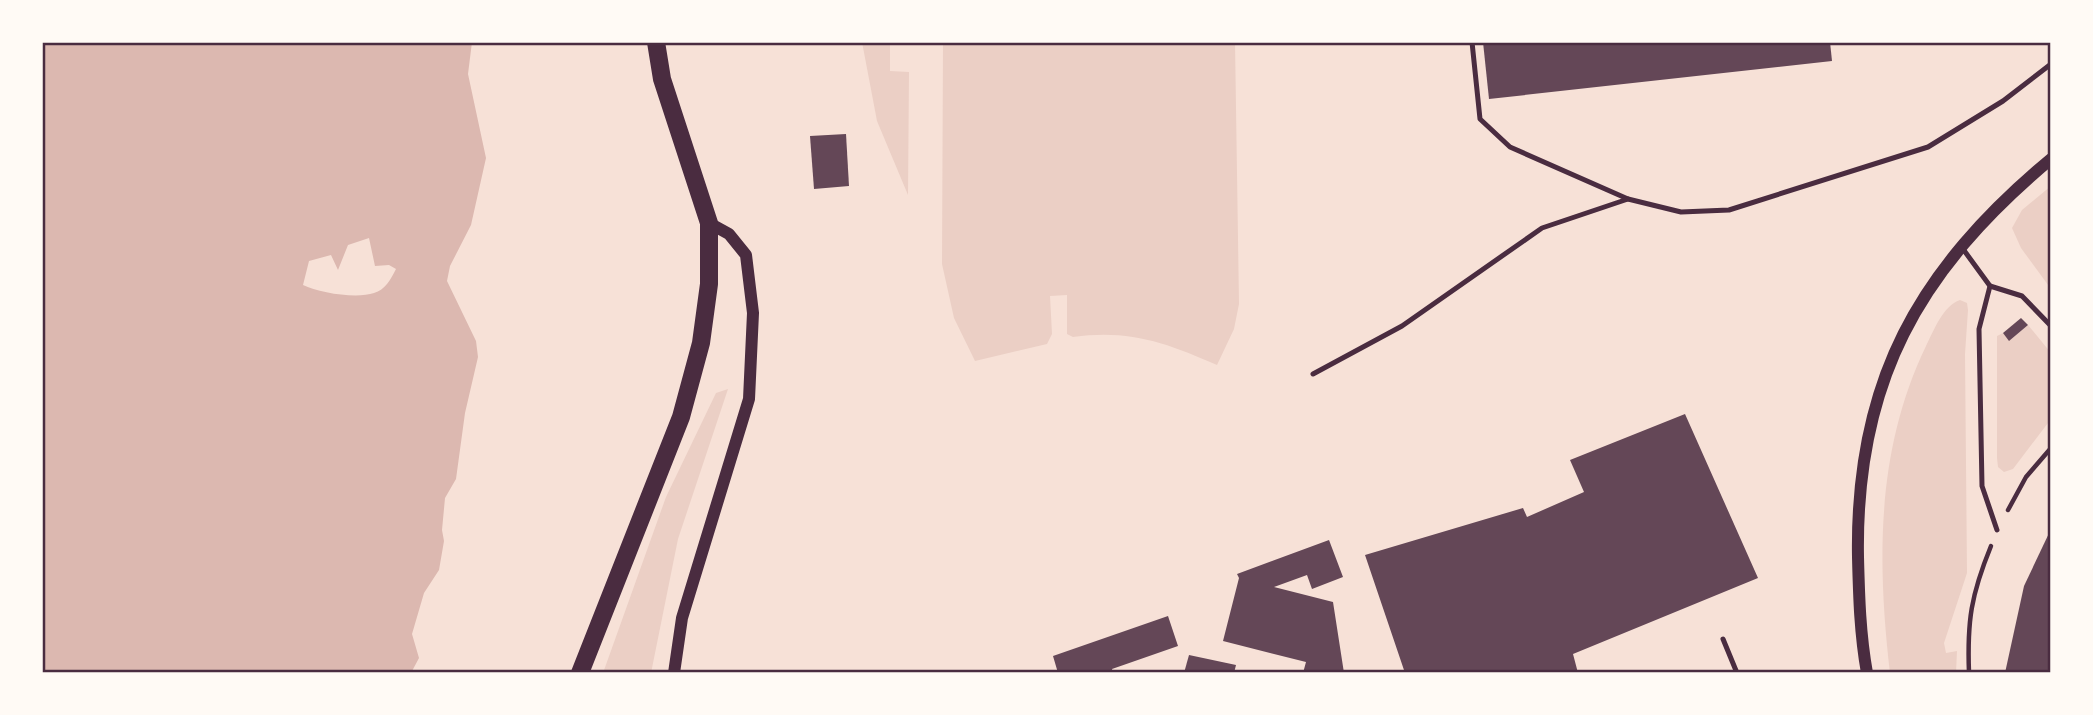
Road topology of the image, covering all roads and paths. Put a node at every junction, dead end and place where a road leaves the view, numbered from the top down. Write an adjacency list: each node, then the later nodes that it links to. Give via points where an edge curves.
1 (656, 42): 6 (main road, via 662,79)
2 (1472, 42): 5 (lane, via 1480,119 1510,147)
3 (2051, 64): 5 (lane, via 2003,101 1928,147 1729,210 1681,212)
4 (2051, 159): 7 (street)
5 (1628, 199): 10 (lane, via 1542,228 1402,326)
6 (709, 223): 14 (main road, via 709,284 681,417); 15 (street, via 729,234 746,255 753,313 749,399 682,618)
7 (1961, 246): 8 (lane); 17 (street, via 1919,302 1892,353 1873,407 1860,475 1857,527 1859,632)
8 (1990, 286): 9 (lane, via 2022,296); 12 (lane, via 1979,328 1982,486)
9 (2051, 326)
10 (1313, 373)
11 (2051, 448): 12 (path, via 2026,477)
12 (1997, 530): 18 (path, via 1974,589 1968,630)
13 (1723, 639): 16 (lane)
14 (580, 673)
15 (674, 673)
16 (1737, 673)
17 (1867, 673)
18 (1969, 673)

